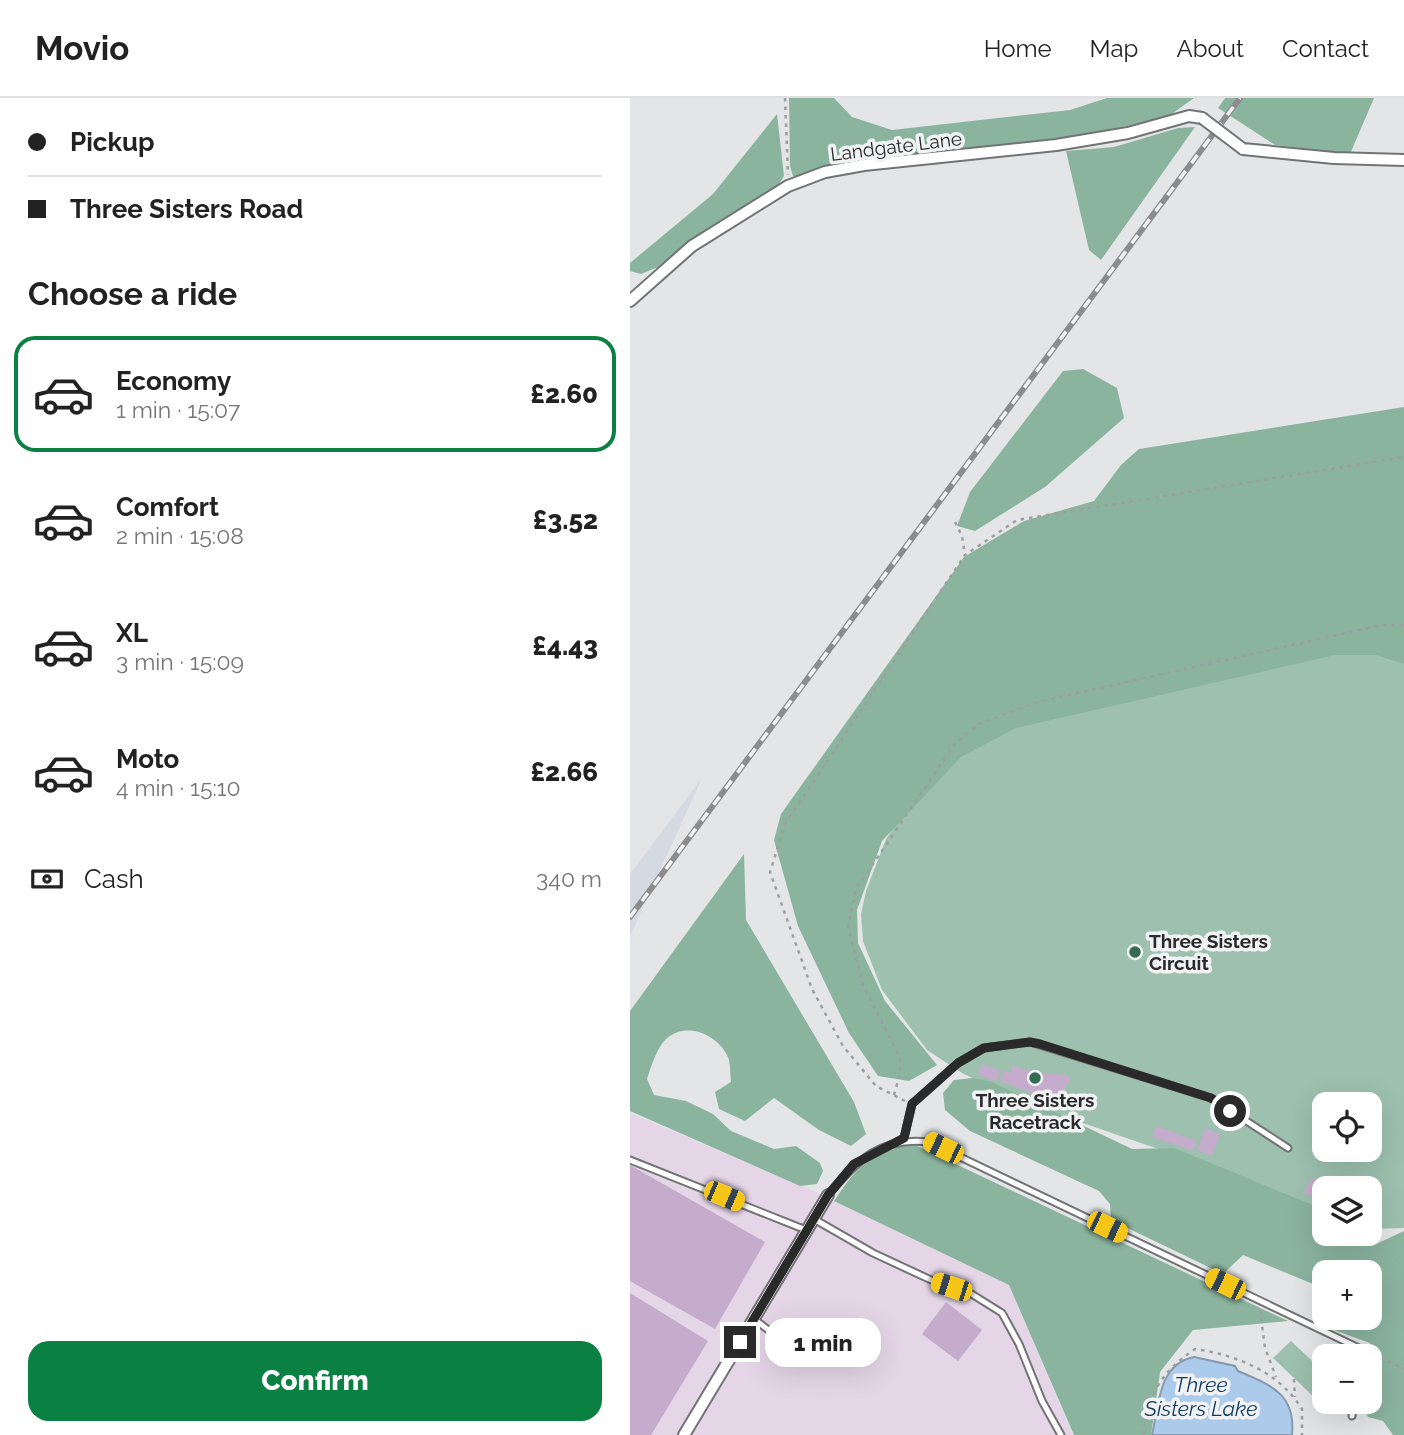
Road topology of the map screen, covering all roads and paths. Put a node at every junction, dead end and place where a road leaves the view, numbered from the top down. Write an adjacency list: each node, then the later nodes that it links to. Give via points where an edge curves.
1 (785, 98): 3 (path)
2 (1404, 160): 3 (street, Landgate Lane, bridge, via 1243,149 1202,118 1189,116 1128,133 1056,145 864,165 825,172)
3 (788, 186): 4 (street, Landgate Lane, via 692,246)
4 (630, 301)
5 (1404, 457): 7 (path, via 1017,520)
6 (955, 522): 7 (path)
7 (965, 555): 9 (path, via 785,824 770,872 813,989 844,1046 876,1086)
8 (1404, 625): 9 (path, via 1382,625 1037,702 979,724 954,745 856,889 848,927 863,985 900,1058)
9 (894, 1095): 10 (path)
10 (912, 1104): 11 (lane); 12 (lane, via 958,1063 984,1048 1030,1042 1211,1098)
11 (904, 1138): 14 (lane, via 854,1164); 17 (lane, via 929,1142)
12 (1288, 1148)
13 (630, 1160): 16 (lane)
14 (828, 1195): 15 (street)
15 (814, 1219): 16 (street); 27 (lane, via 873,1253 970,1293 1002,1313)
16 (807, 1231): 18 (street)
17 (1260, 1300): 20 (lane); 23 (path, via 1265,1348)
18 (754, 1319): 19 (lane); 26 (street)
19 (779, 1338)
20 (1345, 1344)
21 (1382, 1361): 22 (path)
22 (1404, 1369)
23 (1276, 1377): 25 (path); 28 (path, via 1223,1353 1195,1349 1168,1367 1148,1407)
24 (1294, 1378): 25 (path)
25 (1295, 1398): 29 (path, via 1304,1419)
26 (684, 1435)
27 (1061, 1435)
28 (1143, 1435)
29 (1301, 1435)

